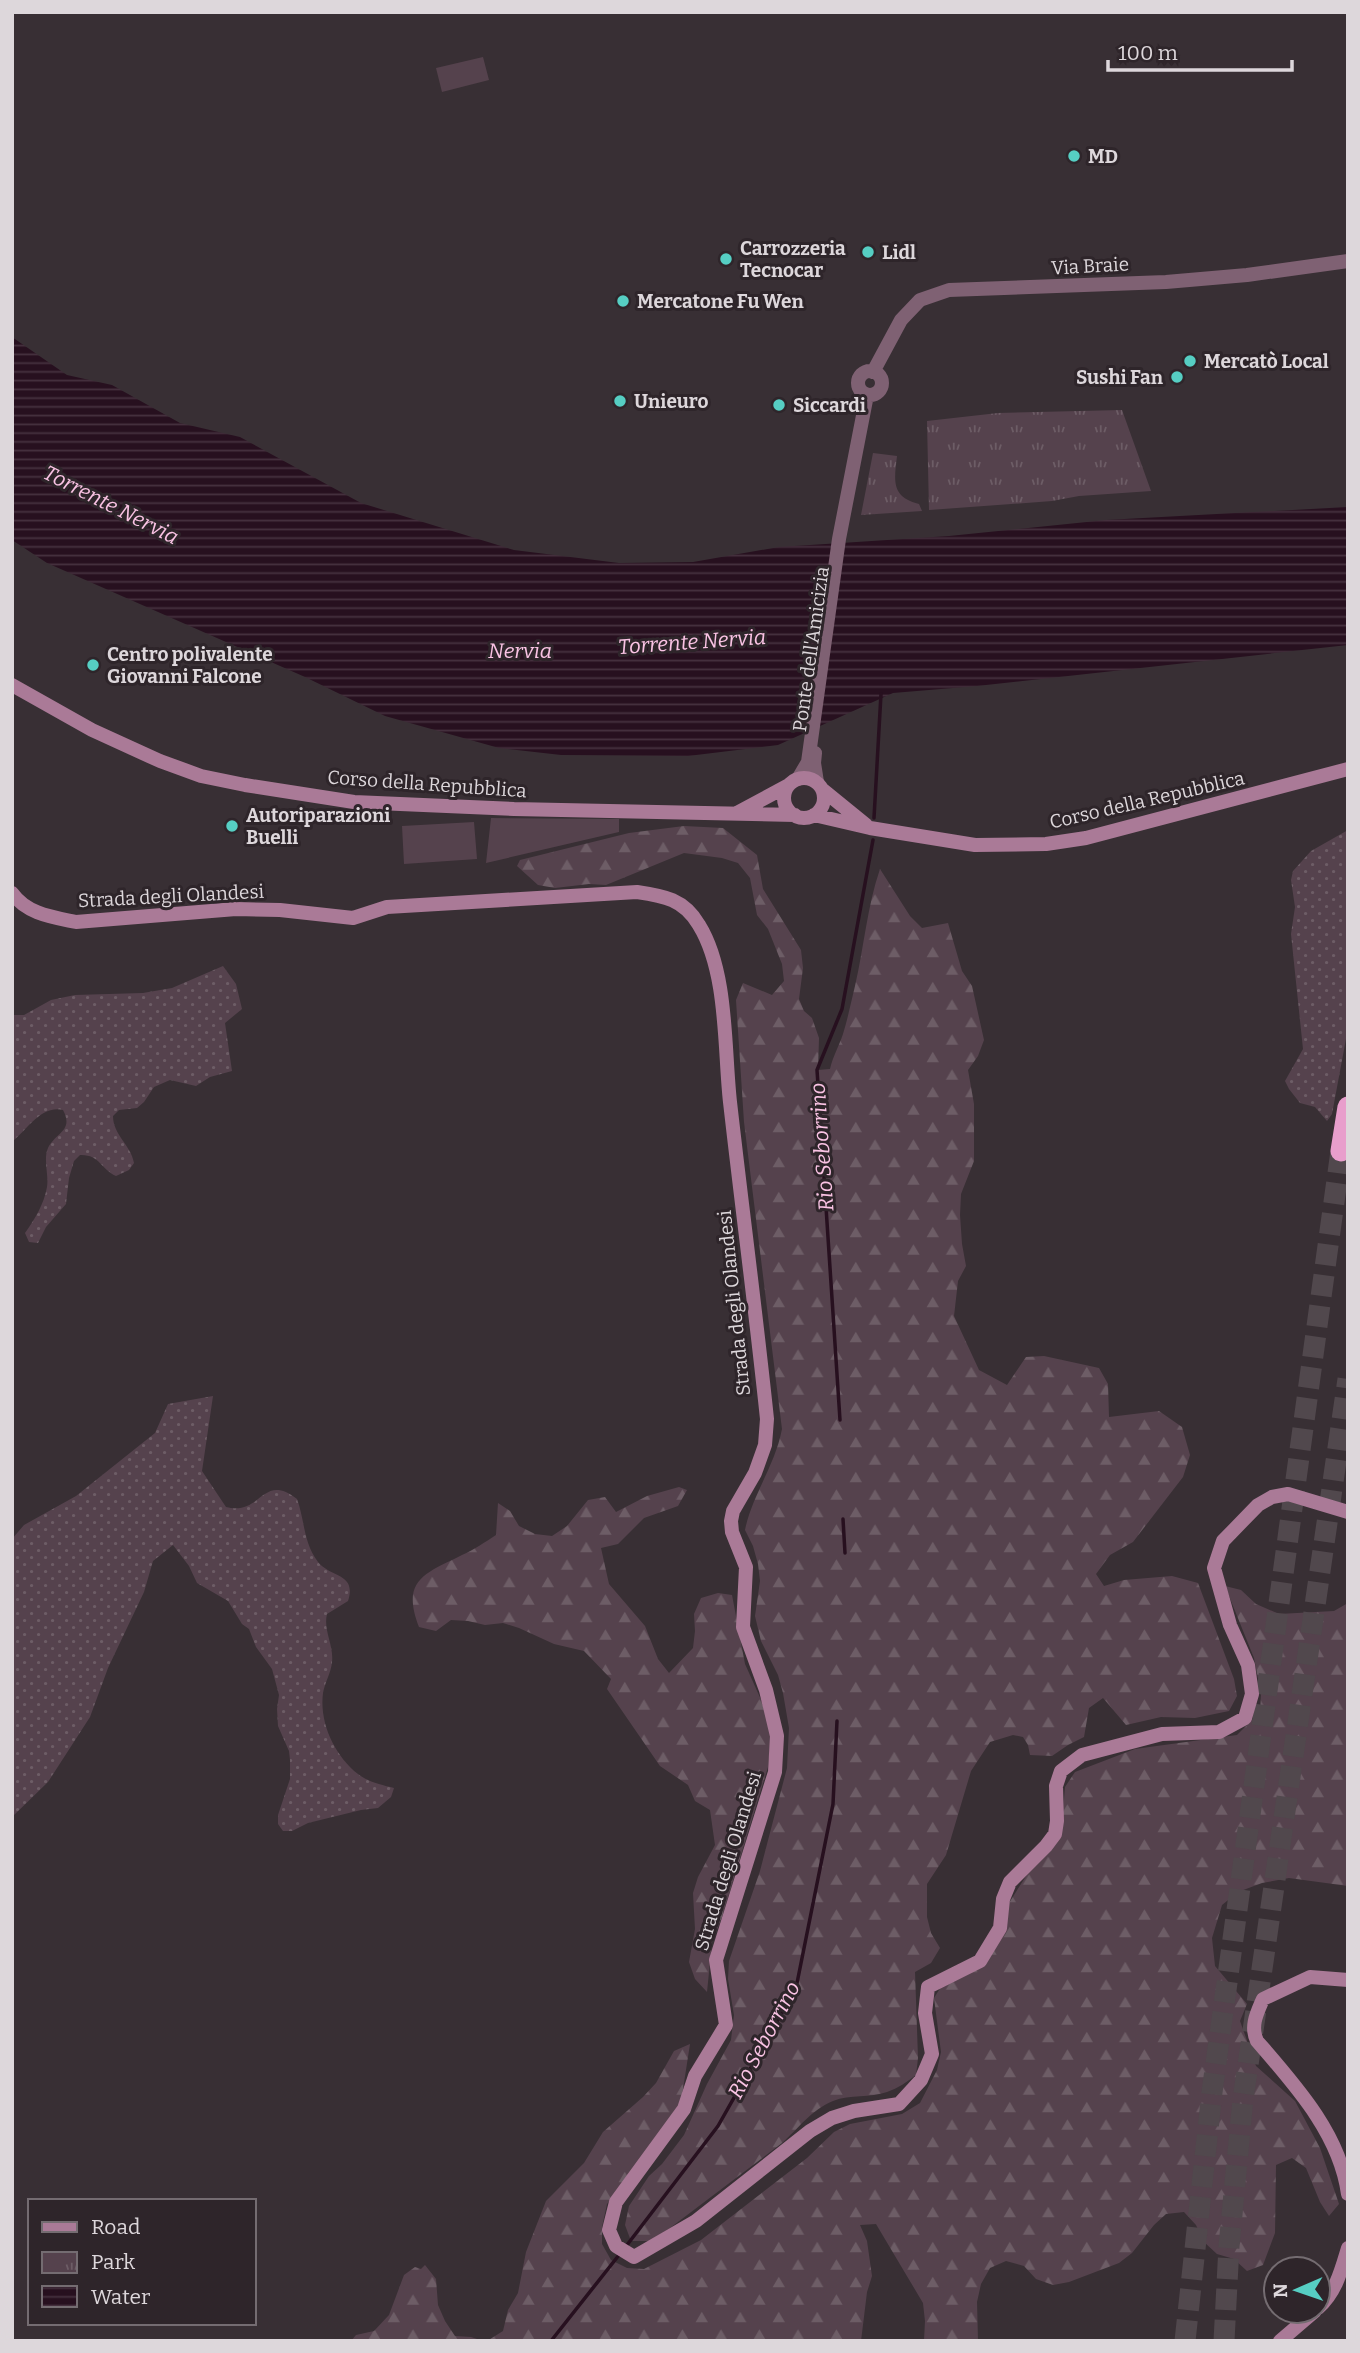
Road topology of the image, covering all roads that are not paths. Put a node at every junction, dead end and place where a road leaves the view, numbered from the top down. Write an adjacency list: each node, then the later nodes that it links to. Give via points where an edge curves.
1 (1348, 261): 2 (street, Via Braie, via 1166,282 949,290 920,300 901,320 873,372 859,379 859,387 867,394)
2 (844, 523): 4 (street, Ponte dell'Amicizia)
3 (12, 685): 8 (main road, Corso della Repubblica, via 160,761 245,785 354,802)
4 (811, 762): 6 (street); 7 (street)
5 (1348, 769): 11 (main road, Corso della Repubblica, via 1086,838 1046,844 975,845)
6 (793, 782): 7 (main road, via 811,779); 8 (main road, Corso della Repubblica); 9 (main road, via 785,802)
7 (820, 786): 10 (main road, via 822,807); 11 (main road, Corso della Repubblica)
8 (736, 814): 9 (main road, Corso della Repubblica)
9 (795, 815): 10 (main road)
10 (814, 815): 11 (main road, Corso della Repubblica)
11 (870, 828)
12 (12, 893): 15 (main road, Strada degli Olandesi, via 21,906 76,922 236,909 353,918 387,907 637,892 667,897 682,906 698,923 711,948 718,976 766,1419 765,1445 733,1511 732,1532 746,1567 743,1628 777,1736 775,1772 716,1960 726,2025 695,2076 684,2109 616,2202 609,2230 616,2246 634,2257 696,2221 832,2118 899,2104 921,2080 932,2054 925,2013 928,1987 980,1961 1000,1928 1010,1882 1055,1833 1056,1786 1061,1771 1082,1755 1162,1734 1219,1732 1245,1718 1252,1694 1248,1665 1230,1625 1214,1568 1223,1541 1258,1504 1272,1497 1288,1494)
13 (1348, 1107): 14 (highway)
14 (1341, 1150)
15 (1348, 1512)
16 (1348, 1980): 17 (main road, via 1310,1977 1263,1999 1253,2032 1314,2109 1333,2147)
17 (1348, 2194)
18 (1348, 2248): 19 (main road)
19 (1332, 2291)
20 (1300, 2325): 21 (main road)
21 (1279, 2341)

